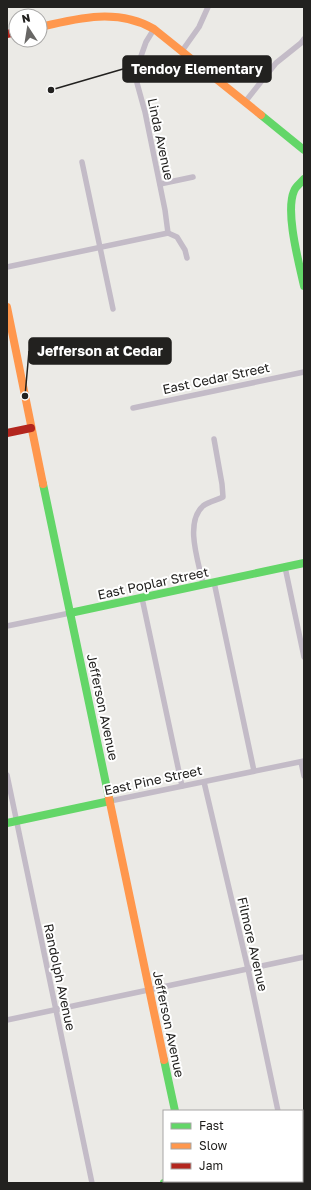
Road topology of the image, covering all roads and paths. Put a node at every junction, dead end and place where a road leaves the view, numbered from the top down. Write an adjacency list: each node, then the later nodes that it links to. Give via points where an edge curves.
1 (208, 7): 5 (street, via 199,27)
2 (48, 26): 3 (main road, via 116,16 137,20)
3 (154, 29): 5 (main road); 11 (street, Linda Avenue, via 140,59 137,83)
4 (304, 39): 6 (street, via 276,63)
5 (182, 51): 6 (main road)
6 (246, 102): 7 (main road)
7 (304, 150)
8 (82, 162): 13 (street)
9 (193, 177): 11 (street)
10 (304, 179): 16 (main road, via 294,191 291,203)
11 (160, 184): 12 (street, Linda Avenue)
12 (168, 233): 13 (street); 14 (street, via 178,237)
13 (100, 247): 15 (street); 18 (street)
14 (187, 258)
15 (7, 267)
16 (304, 286)
17 (7, 308): 21 (main road, Jefferson Avenue)
18 (114, 309)
19 (304, 372): 20 (street, East Cedar Street)
20 (133, 408)
21 (31, 428): 22 (main road); 29 (main road, Jefferson Avenue)
22 (7, 433)
23 (214, 438): 27 (street, via 223,498 204,505 196,515 193,532)
24 (304, 563): 25 (main road, East Poplar Street)
25 (285, 567): 26 (main road, East Poplar Street); 31 (street)
26 (214, 582): 27 (main road, East Poplar Street); 33 (street)
27 (203, 584): 28 (main road, East Poplar Street)
28 (142, 598): 29 (main road, East Poplar Street); 37 (street)
29 (70, 613): 30 (street, East Poplar Street); 38 (main road, Jefferson Avenue)
30 (7, 626)
31 (304, 658)
32 (302, 761): 33 (street, East Pine Street); 35 (street)
33 (254, 771): 36 (street, East Pine Street)
34 (7, 775): 39 (street, Randolph Avenue)
35 (304, 776)
36 (204, 782): 37 (street, East Pine Street); 42 (street, Filmore Avenue)
37 (182, 786): 38 (street, East Pine Street)
38 (110, 801): 39 (main road, East Pine Street); 43 (main road, Jefferson Avenue)
39 (16, 821): 40 (main road, East Pine Street); 44 (street, Randolph Avenue)
40 (7, 823)
41 (304, 957): 42 (street)
42 (248, 969): 43 (street); 47 (street, Filmore Avenue)
43 (150, 990): 44 (street); 46 (main road, Jefferson Avenue)
44 (56, 1010): 45 (street); 48 (street, Randolph Avenue)
45 (7, 1020)
46 (175, 1110)
47 (278, 1110)
48 (92, 1183)

